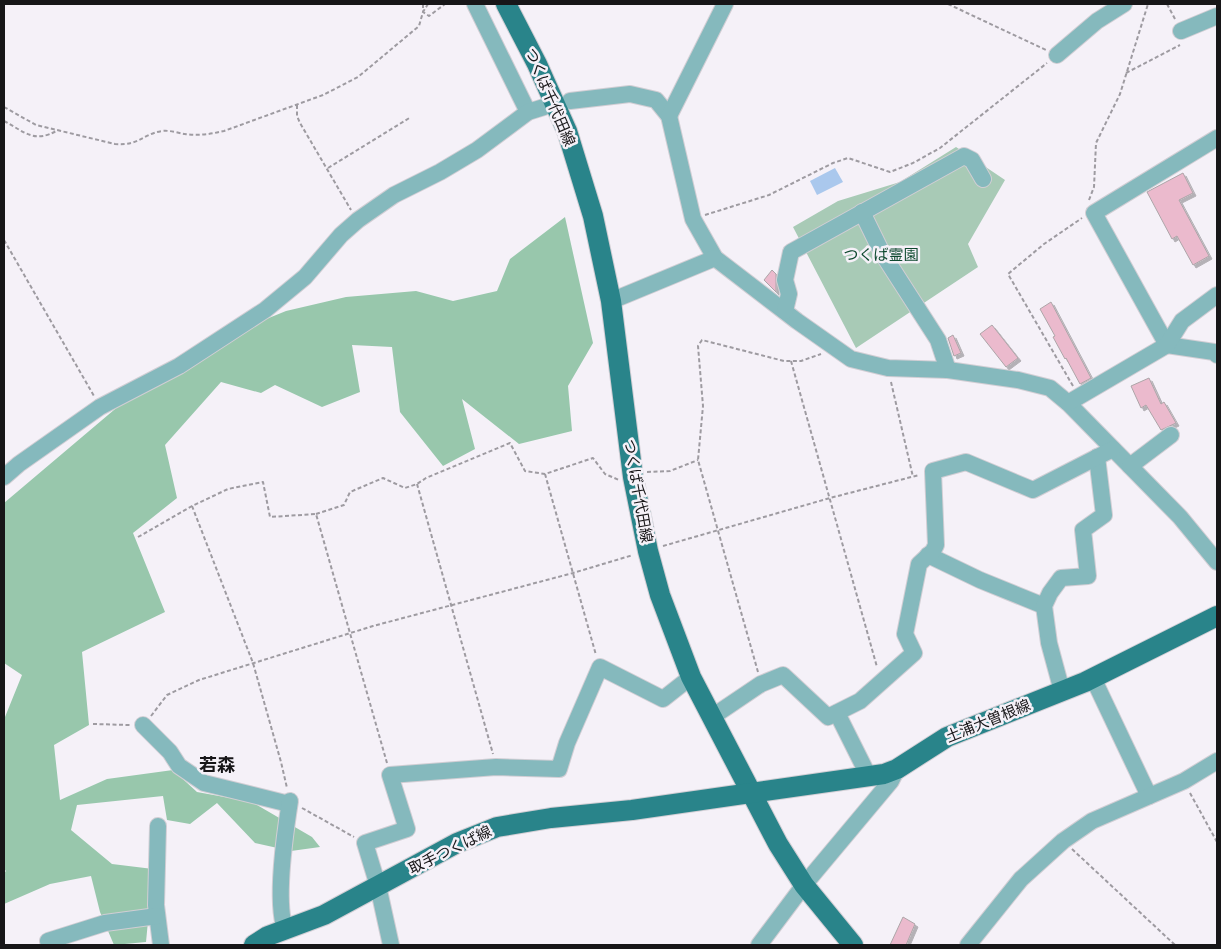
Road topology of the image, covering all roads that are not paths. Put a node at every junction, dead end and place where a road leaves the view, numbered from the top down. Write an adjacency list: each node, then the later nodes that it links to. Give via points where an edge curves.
1 (475, 4): 10 (street)
2 (506, 4): 17 (main road, つくば千代田線, via 538,64 567,131 593,216)
3 (725, 4): 11 (street)
4 (1124, 4): 7 (street, via 1097,21)
5 (1217, 16): 6 (street)
6 (1181, 31)
7 (1057, 55)
8 (570, 102): 11 (street, via 630,94 656,100)
9 (544, 107): 10 (street)
10 (528, 112): 27 (street, via 477,150 394,195 358,220 341,234 305,277 265,310 179,366 100,407)
11 (669, 116): 15 (street, via 693,219)
12 (1217, 138): 19 (street, via 1087,211)
13 (983, 179): 14 (street, via 972,160 964,156)
14 (862, 212): 18 (street, via 791,252 785,280 789,294); 21 (street, via 882,253 938,340)
15 (715, 258): 17 (street); 18 (street)
16 (1217, 295): 19 (street, via 1182,321)
17 (611, 301): 32 (main road, つくば千代田線, via 633,478 648,550 660,595)
18 (785, 311): 21 (street, via 852,359 888,368)
19 (1167, 345): 20 (street); 22 (street)
20 (1217, 355)
21 (948, 370): 22 (street, via 1018,380 1050,388)
22 (1074, 400): 24 (street)
23 (1171, 435): 26 (street)
24 (1113, 449): 25 (street); 26 (street)
25 (1097, 457): 28 (street, via 1033,490 966,462 933,472 936,545); 30 (street, via 1104,516 1083,530 1088,576 1061,578)
26 (1130, 466): 29 (street, via 1180,517)
27 (4, 477)
28 (928, 555): 30 (street); 35 (street, via 919,564 905,634 914,653 860,701)
29 (1217, 562)
30 (1044, 606): 34 (street, via 1049,643)
31 (1217, 616): 33 (main road, 土浦大曽根線)
32 (691, 677): 36 (main road, つくば千代田線); 45 (street, via 663,699 600,667 559,769 496,767 390,775 407,828 365,843)
33 (1093, 678): 34 (main road, 土浦大曽根線); 42 (street)
34 (1062, 691): 39 (main road, 土浦大曽根線, via 947,737)
35 (837, 713): 36 (street, via 828,717 782,675 761,684); 40 (street)
36 (712, 717): 41 (main road, つくば千代田線)
37 (143, 725): 47 (street, via 179,766 204,783 289,802 281,916)
38 (1217, 761): 42 (street)
39 (897, 769): 40 (main road, 土浦大曽根線); 44 (street, via 885,788)
40 (869, 777): 41 (main road, 土浦大曽根線)
41 (751, 792): 44 (main road, つくば千代田線); 45 (main road, 取手つくば線, via 497,827 457,843)
42 (1149, 796): 54 (street, via 1092,821 1063,841 1021,879)
43 (158, 826): 46 (street)
44 (804, 885): 52 (street); 53 (main road, つくば千代田線)
45 (378, 886): 47 (main road, 取手つくば線, via 324,915); 51 (street)
46 (157, 916): 48 (street, via 105,923); 49 (street)
47 (285, 929): 50 (main road, 取手つくば線)
48 (48, 941)
49 (161, 945)
50 (254, 945)
51 (390, 945)
52 (759, 945)
53 (853, 945)
54 (968, 945)

